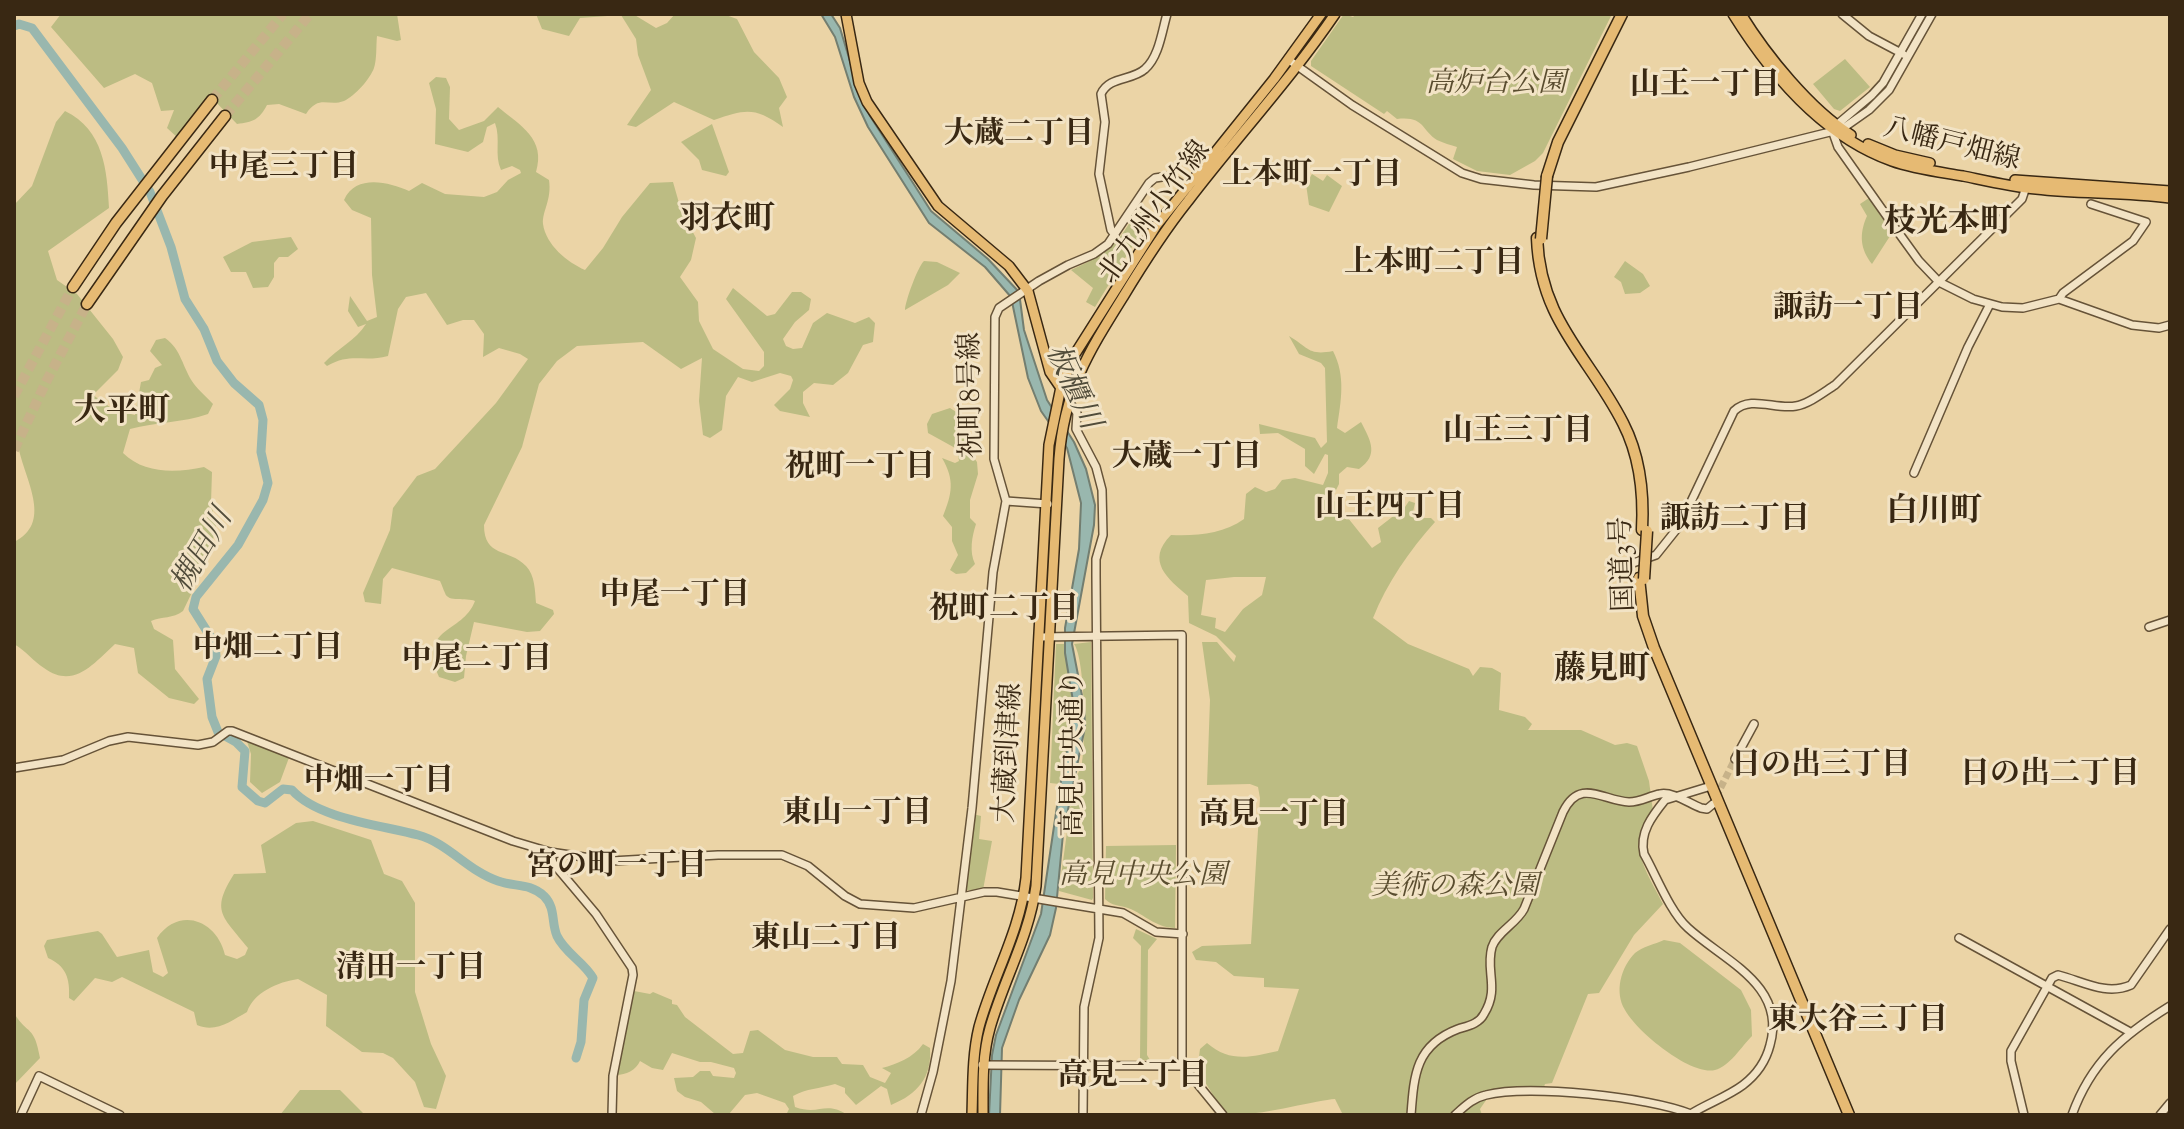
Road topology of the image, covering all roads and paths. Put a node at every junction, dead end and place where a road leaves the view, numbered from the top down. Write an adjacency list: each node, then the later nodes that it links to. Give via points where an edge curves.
1 (846, 14): 24 (main road, via 859,83 877,120 938,206 1009,266)
2 (1167, 14): 21 (street, via 1146,69 1108,84 1101,94 1105,122 1099,174)
3 (1321, 14): 12 (main road, 北九州小竹線)
4 (1335, 14): 12 (main road, 北九州小竹線)
5 (1620, 14): 35 (highway, 国道3号, bridge, via 1553,142 1538,197 1537,257 1548,292 1613,394 1639,451 1646,481)
6 (1733, 14): 15 (main road, 八幡戸畑線, via 1768,65)
7 (1741, 14): 15 (main road, 八幡戸畑線, via 1779,68)
8 (1842, 14): 11 (street)
9 (1922, 14): 11 (street)
10 (1932, 14): 11 (street)
11 (1904, 55): 15 (street)
12 (1293, 63): 15 (street, via 1446,165 1495,181 1613,185); 17 (main road, 北九州小竹線)
13 (212, 100): 23 (highway)
14 (225, 116): 26 (highway)
15 (1836, 128): 16 (main road, 八幡戸畑線, via 1895,155); 22 (street, via 1838,147)
16 (2027, 185): 18 (main road, 八幡戸畑線); 19 (main road, 八幡戸畑線); 22 (street, via 2022,199)
17 (1190, 190): 21 (street, via 1169,176 1155,178); 29 (main road, 北九州小竹線, via 1156,226 1075,354); 30 (main road, 北九州小竹線, via 1085,360)
18 (2170, 191)
19 (2170, 198)
20 (2091, 204): 25 (street, via 2146,222 2133,241)
21 (1115, 235): 24 (street, via 1101,250)
22 (1939, 282): 27 (street); 34 (street, via 1842,380 1820,395 1799,406 1751,403 1734,411 1674,534 1656,555)
23 (73, 287)
24 (1025, 293): 29 (main road, via 1050,372); 32 (street, 祝町8号線, via 999,308 994,323 994,459)
25 (2059, 299): 27 (street, via 2023,308); 28 (street, via 2132,325)
26 (87, 304)
27 (1990, 304): 31 (street)
28 (2170, 325)
29 (1061, 387): 30 (main road); 33 (main road, 大蔵到津線, via 1051,428)
30 (1068, 400): 33 (main road, 大蔵到津線); 38 (street, 高見中央通り, via 1096,467 1105,506 1096,559)
31 (1914, 473)
32 (1006, 501): 33 (street); 47 (street, via 993,572)
33 (1052, 504): 39 (main road, 大蔵到津線)
34 (1633, 563)
35 (1642, 578): 43 (highway, 国道3号, via 1643,616); 71 (highway, 国道3号, via 1660,651)
36 (2170, 620): 37 (street)
37 (2149, 627)
38 (1098, 635): 39 (street); 49 (street, 高見中央通り); 51 (street, via 1182,635)
39 (1050, 636): 48 (main road, 大蔵到津線)
40 (1754, 724): 41 (street)
41 (1735, 759)
42 (14, 768): 46 (street, via 63,760 116,738 206,745 232,731)
43 (1711, 786): 44 (street); 71 (highway, 国道3号)
44 (1675, 797): 45 (street, via 1701,808); 60 (street, via 1653,814 1641,843 1644,854 1677,916 1755,981 1772,1010 1773,1029 1768,1052 1750,1080); 69 (street, via 1660,794 1628,802 1581,793 1565,807 1524,909 1492,949 1494,983 1486,1013 1438,1037 1424,1052)
45 (1713, 804)
46 (550, 852): 47 (street, via 611,861 782,855 808,866 860,904 914,908); 63 (street, via 632,968 613,1076)
47 (962, 898): 48 (street, via 984,892); 64 (street, via 947,1001)
48 (1034, 898): 49 (street); 56 (main road, 大蔵到津線, via 983,1014)
49 (1099, 908): 51 (street, via 1129,915 1156,932); 58 (street, 高見中央通り, via 1098,945 1084,1007)
50 (2170, 929): 53 (street, via 2131,985 2094,987 2058,975)
51 (1183, 934): 57 (street)
52 (1959, 938): 53 (street)
53 (2046, 986): 55 (street); 72 (street, via 2011,1051)
54 (2170, 1006): 55 (street)
55 (2130, 1032): 73 (street, via 2099,1062)
56 (983, 1065): 58 (street); 65 (main road, 大蔵到津線); 66 (main road, 大蔵到津線)
57 (1183, 1066): 58 (street); 68 (street)
58 (1083, 1067): 67 (street, 高見中央通り)
59 (2170, 1103): 74 (street)
60 (1690, 1114): 70 (street, via 1605,1096 1522,1091 1479,1097)
61 (21, 1115): 62 (street, via 39,1076)
62 (120, 1115)
63 (612, 1115)
64 (921, 1115)
65 (972, 1115)
66 (983, 1115)
67 (1083, 1115)
68 (1223, 1115)
69 (1411, 1115)
70 (1455, 1115)
71 (1852, 1115)
72 (2024, 1115)
73 (2072, 1115)
74 (2160, 1115)

